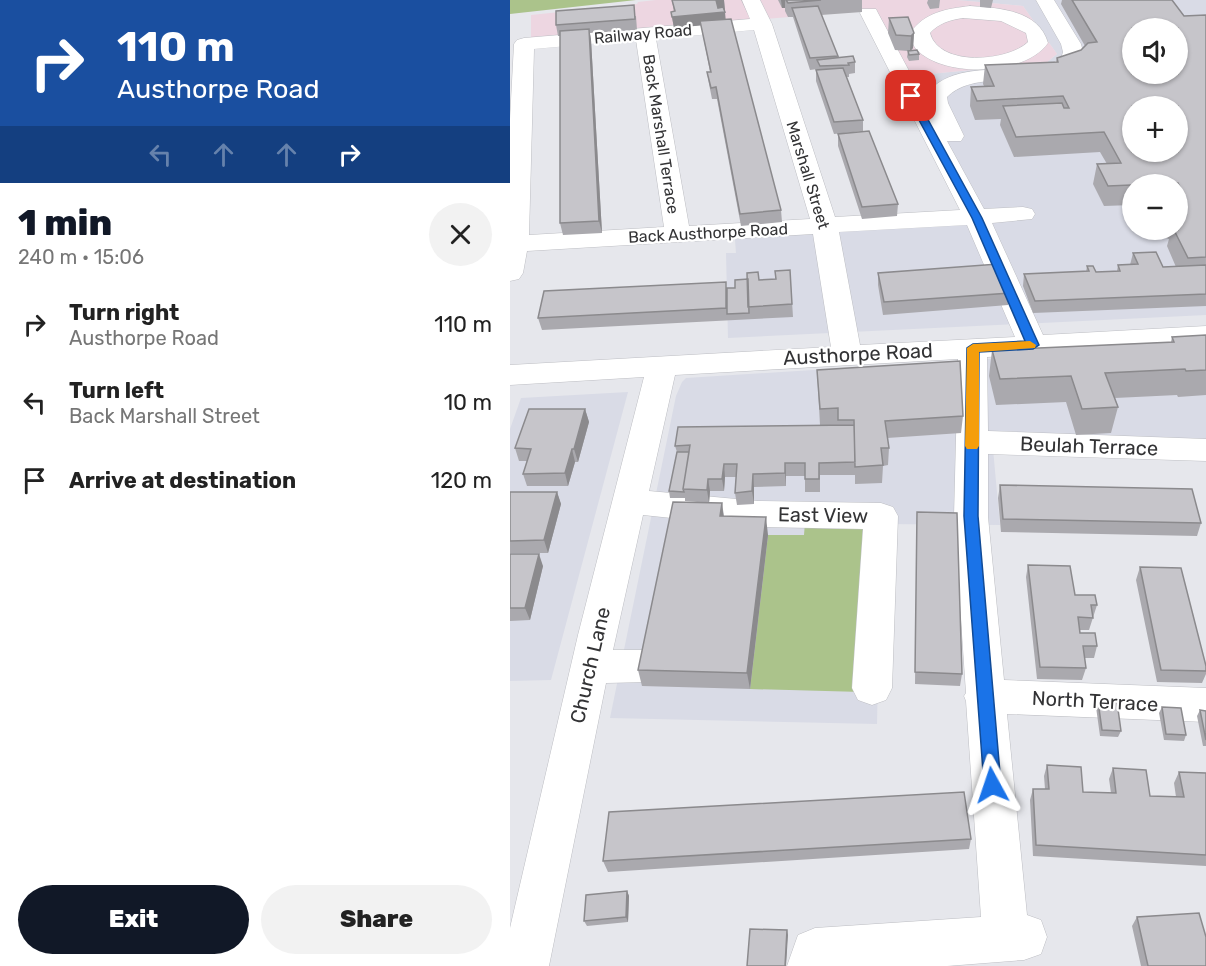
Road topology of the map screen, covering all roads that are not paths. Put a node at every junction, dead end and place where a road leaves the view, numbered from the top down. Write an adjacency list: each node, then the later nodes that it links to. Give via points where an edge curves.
1 (751, 0): 4 (street, Marshall Street)
2 (1046, 0): 9 (street, via 1071,44 1070,62 1042,73 973,78 948,84 936,96)
3 (869, 13): 7 (street)
4 (762, 24): 5 (street, Railway Road); 10 (street, Marshall Street)
5 (645, 34): 11 (street, Back Marshall Terrace); 12 (street, Railway Road, via 524,44)
6 (946, 58): 6 (street, via 998,63 1029,53 1038,43 1035,31 1009,17 954,14 923,27 917,21 922,44); 7 (street, via 924,62)
7 (903, 81): 9 (street)
8 (1023, 214): 9 (street, Back Austhorpe Road)
9 (987, 218): 10 (street, Back Austhorpe Road); 15 (street)
10 (825, 227): 11 (street, Back Austhorpe Road); 17 (street, Marshall Street)
11 (678, 234): 12 (street, Back Austhorpe Road)
12 (513, 243): 13 (street)
13 (510, 273)
14 (1206, 335): 15 (street, Austhorpe Road)
15 (1033, 345): 16 (street, Austhorpe Road)
16 (973, 348): 17 (street, Austhorpe Road); 20 (street)
17 (847, 354): 18 (street, Austhorpe Road)
18 (662, 366): 19 (street, Austhorpe Road); 22 (street, Church Lane)
19 (510, 375)
20 (972, 442): 21 (street, Beulah Terrace); 26 (street, via 971,516)
21 (1206, 450)
22 (628, 501): 24 (street, Church Lane); 25 (street, East View, via 745,523 881,516)
23 (646, 666): 24 (street)
24 (590, 667): 29 (street, Church Lane)
25 (872, 688)
26 (984, 696): 27 (street, North Terrace); 28 (street, via 1015,937)
27 (1206, 705)
28 (813, 959)
29 (525, 966)

